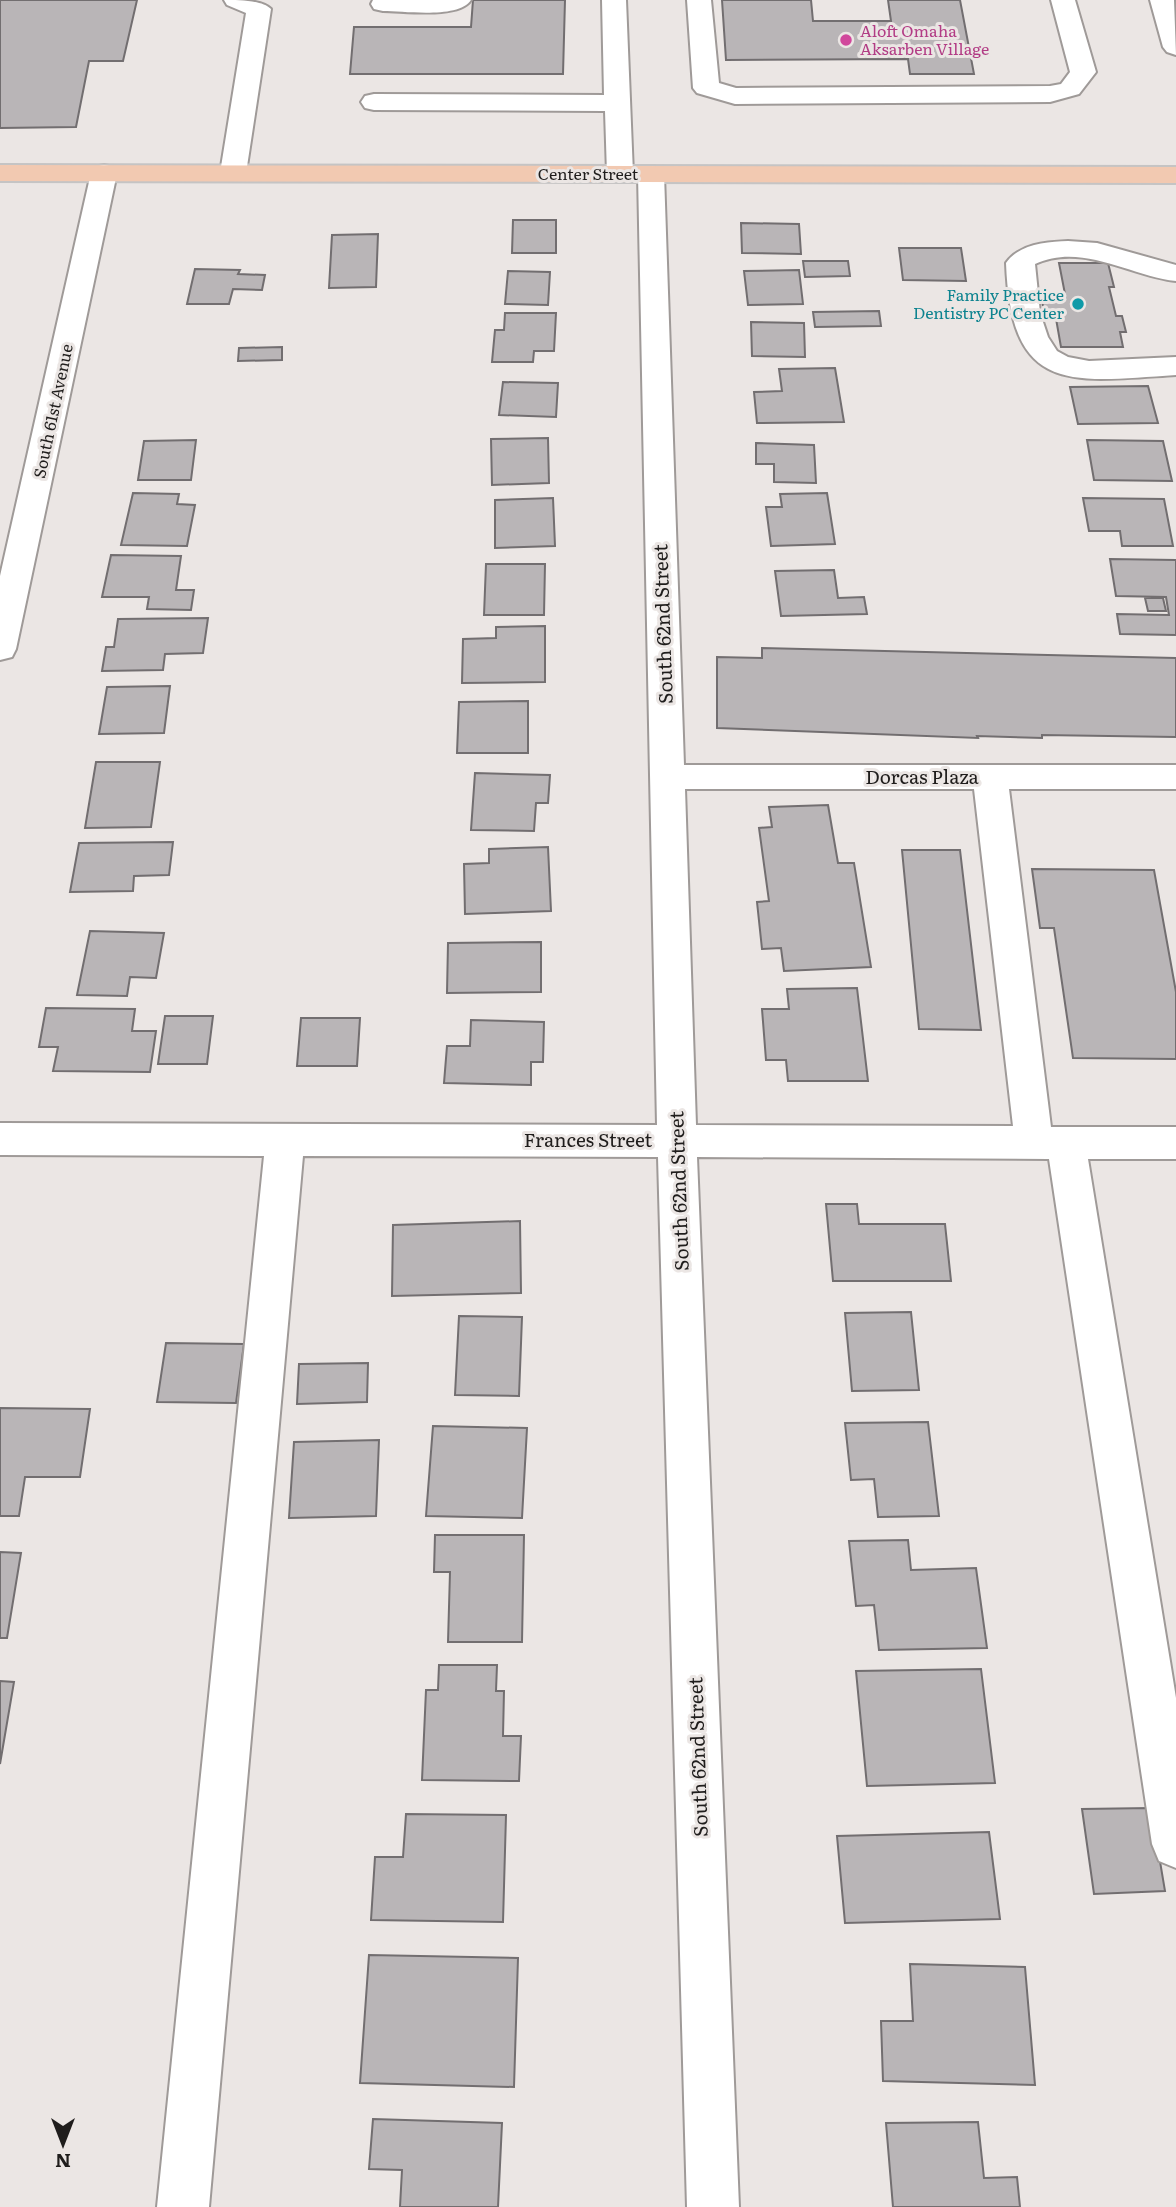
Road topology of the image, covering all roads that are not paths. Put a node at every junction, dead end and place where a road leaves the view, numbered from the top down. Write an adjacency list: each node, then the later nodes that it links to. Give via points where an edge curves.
1 (236, 0): 13 (street, via 259,9)
2 (459, 0): 7 (street, via 452,4)
3 (614, 0): 10 (street, South 62nd Street)
4 (699, 0): 5 (street, via 706,88 735,96 1050,94 1070,89 1083,72)
5 (1063, 0)
6 (1162, 0): 8 (street)
7 (383, 4)
8 (1176, 47)
9 (373, 102): 10 (street)
10 (618, 103): 14 (street, South 62nd Street)
11 (0, 173): 12 (main road, Center Street)
12 (104, 173): 13 (main road, Center Street); 18 (street, South 61st Avenue)
13 (233, 173): 14 (main road, Center Street)
14 (636, 174): 15 (main road, Center Street); 19 (street, South 62nd Street)
15 (1176, 175)
16 (1176, 273): 17 (street, via 1094,251 1039,252 1020,264 1032,331 1047,357 1091,369)
17 (1176, 366)
18 (0, 649)
19 (667, 777): 20 (street, Dorcas Plaza); 24 (street, South 62nd Street)
20 (990, 777): 21 (street, Dorcas Plaza); 25 (street)
21 (1176, 777)
22 (285, 1138): 23 (street, Frances Street); 24 (street, Frances Street); 28 (street)
23 (0, 1139)
24 (677, 1140): 25 (street, Frances Street); 29 (street, South 62nd Street)
25 (1050, 1143): 26 (street, Frances Street); 27 (street)
26 (1176, 1143)
27 (1176, 1844)
28 (183, 2207)
29 (713, 2207)

